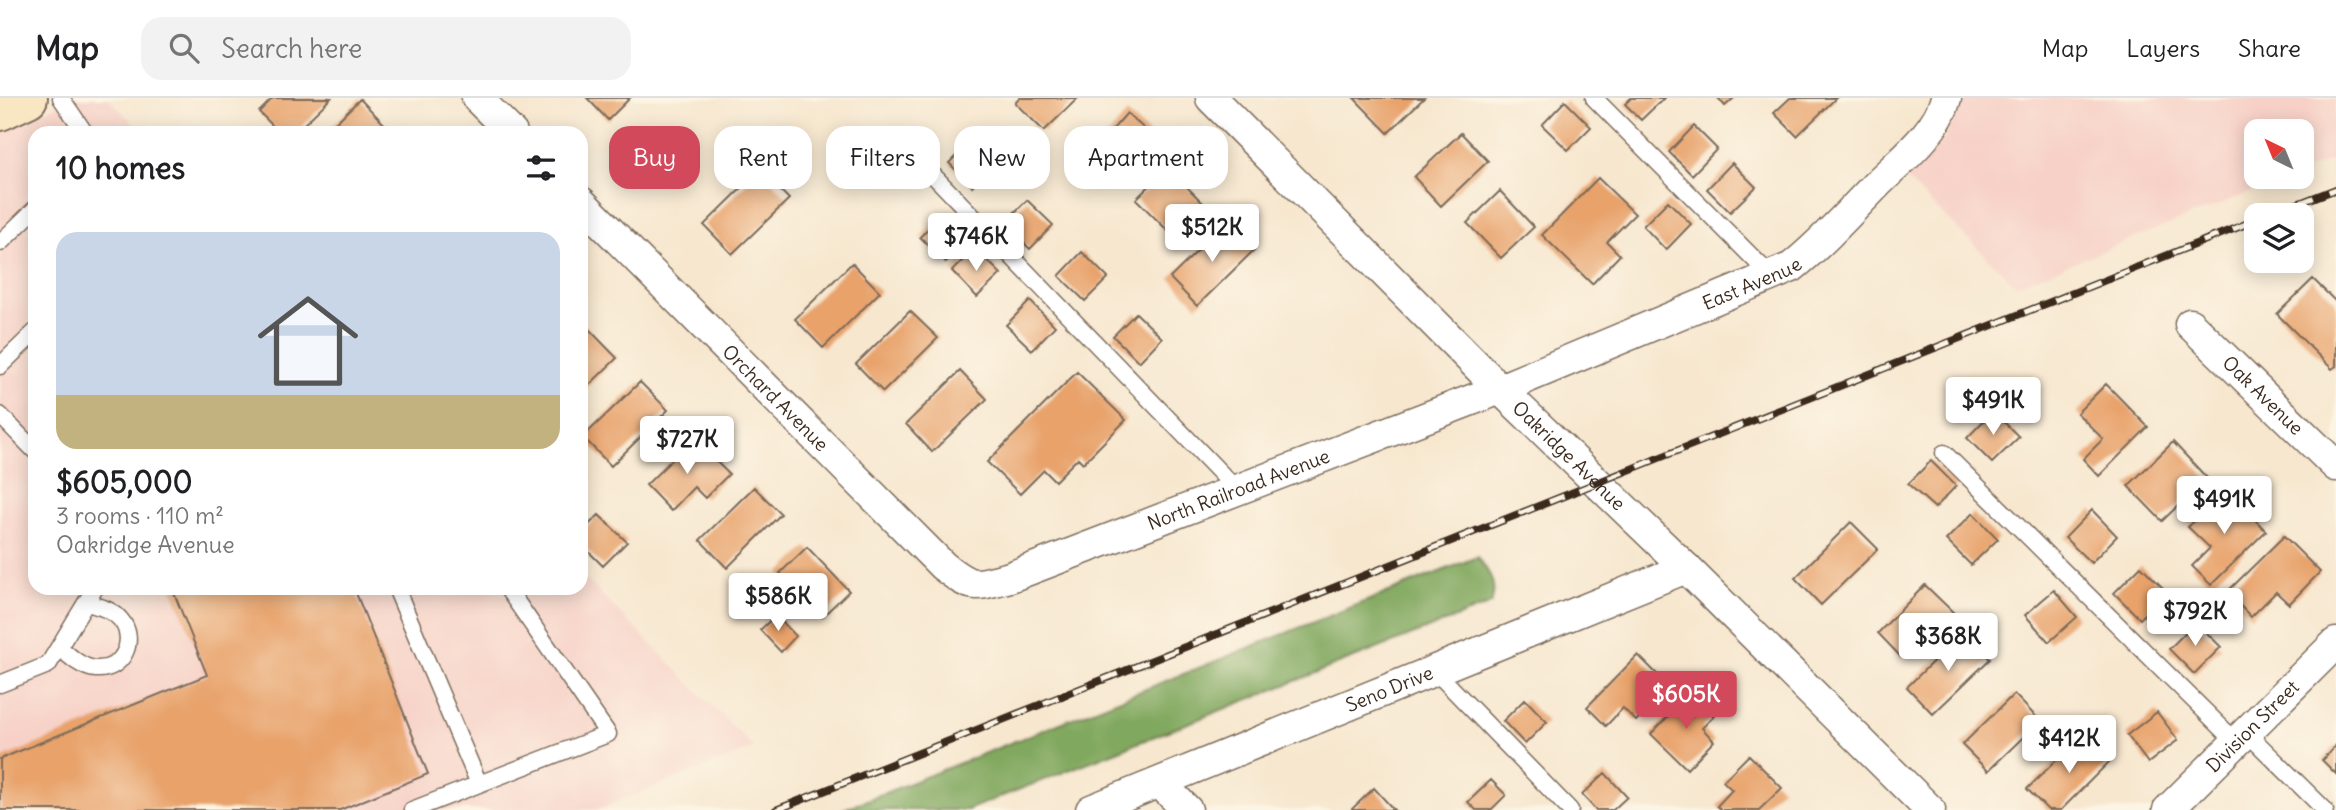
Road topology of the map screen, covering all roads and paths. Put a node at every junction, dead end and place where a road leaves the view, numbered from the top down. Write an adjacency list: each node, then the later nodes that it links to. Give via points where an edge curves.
1 (28, 98): 7 (main road)
2 (61, 98): 8 (lane)
3 (477, 98): 9 (street)
4 (1211, 98): 18 (street, Oakridge Avenue)
5 (1594, 98): 14 (lane)
6 (1946, 98): 14 (street, East Avenue, via 1928,132 1826,237)
7 (0, 111)
8 (80, 126)
9 (505, 126)
10 (940, 182): 23 (lane)
11 (588, 209): 25 (street, Orchard Avenue, via 943,566)
12 (28, 216): 13 (lane)
13 (0, 243)
14 (1772, 277): 18 (street, East Avenue)
15 (2190, 324): 22 (street, Oak Avenue)
16 (28, 339): 17 (lane)
17 (0, 366)
18 (1500, 390): 23 (street, North Railroad Avenue); 24 (street, Oakridge Avenue)
19 (0, 415): 20 (lane)
20 (28, 445)
21 (1944, 453): 34 (lane)
22 (2336, 466)
23 (1237, 490): 25 (street, North Railroad Avenue, via 1010,577)
24 (1686, 568): 32 (street, Seno Drive); 41 (street, Oakridge Avenue)
25 (975, 586)
26 (91, 595): 29 (lane)
27 (399, 595): 36 (lane)
28 (512, 595): 36 (lane, via 608,734)
29 (86, 603): 31 (lane); 31 (lane, via 104,608 122,621 128,632 124,655 117,663 94,669)
30 (2336, 643): 34 (street, Division Street)
31 (59, 647): 33 (lane, via 48,665)
32 (1434, 670): 35 (street, Seno Drive); 40 (lane)
33 (0, 684)
34 (2241, 737): 42 (street, Division Street); 43 (lane)
35 (1160, 783): 38 (street, Seno Drive); 39 (street)
36 (479, 784): 37 (lane)
37 (412, 810)
38 (1091, 810)
39 (1187, 810)
40 (1570, 810)
41 (1930, 810)
42 (2168, 810)
43 (2325, 810)

